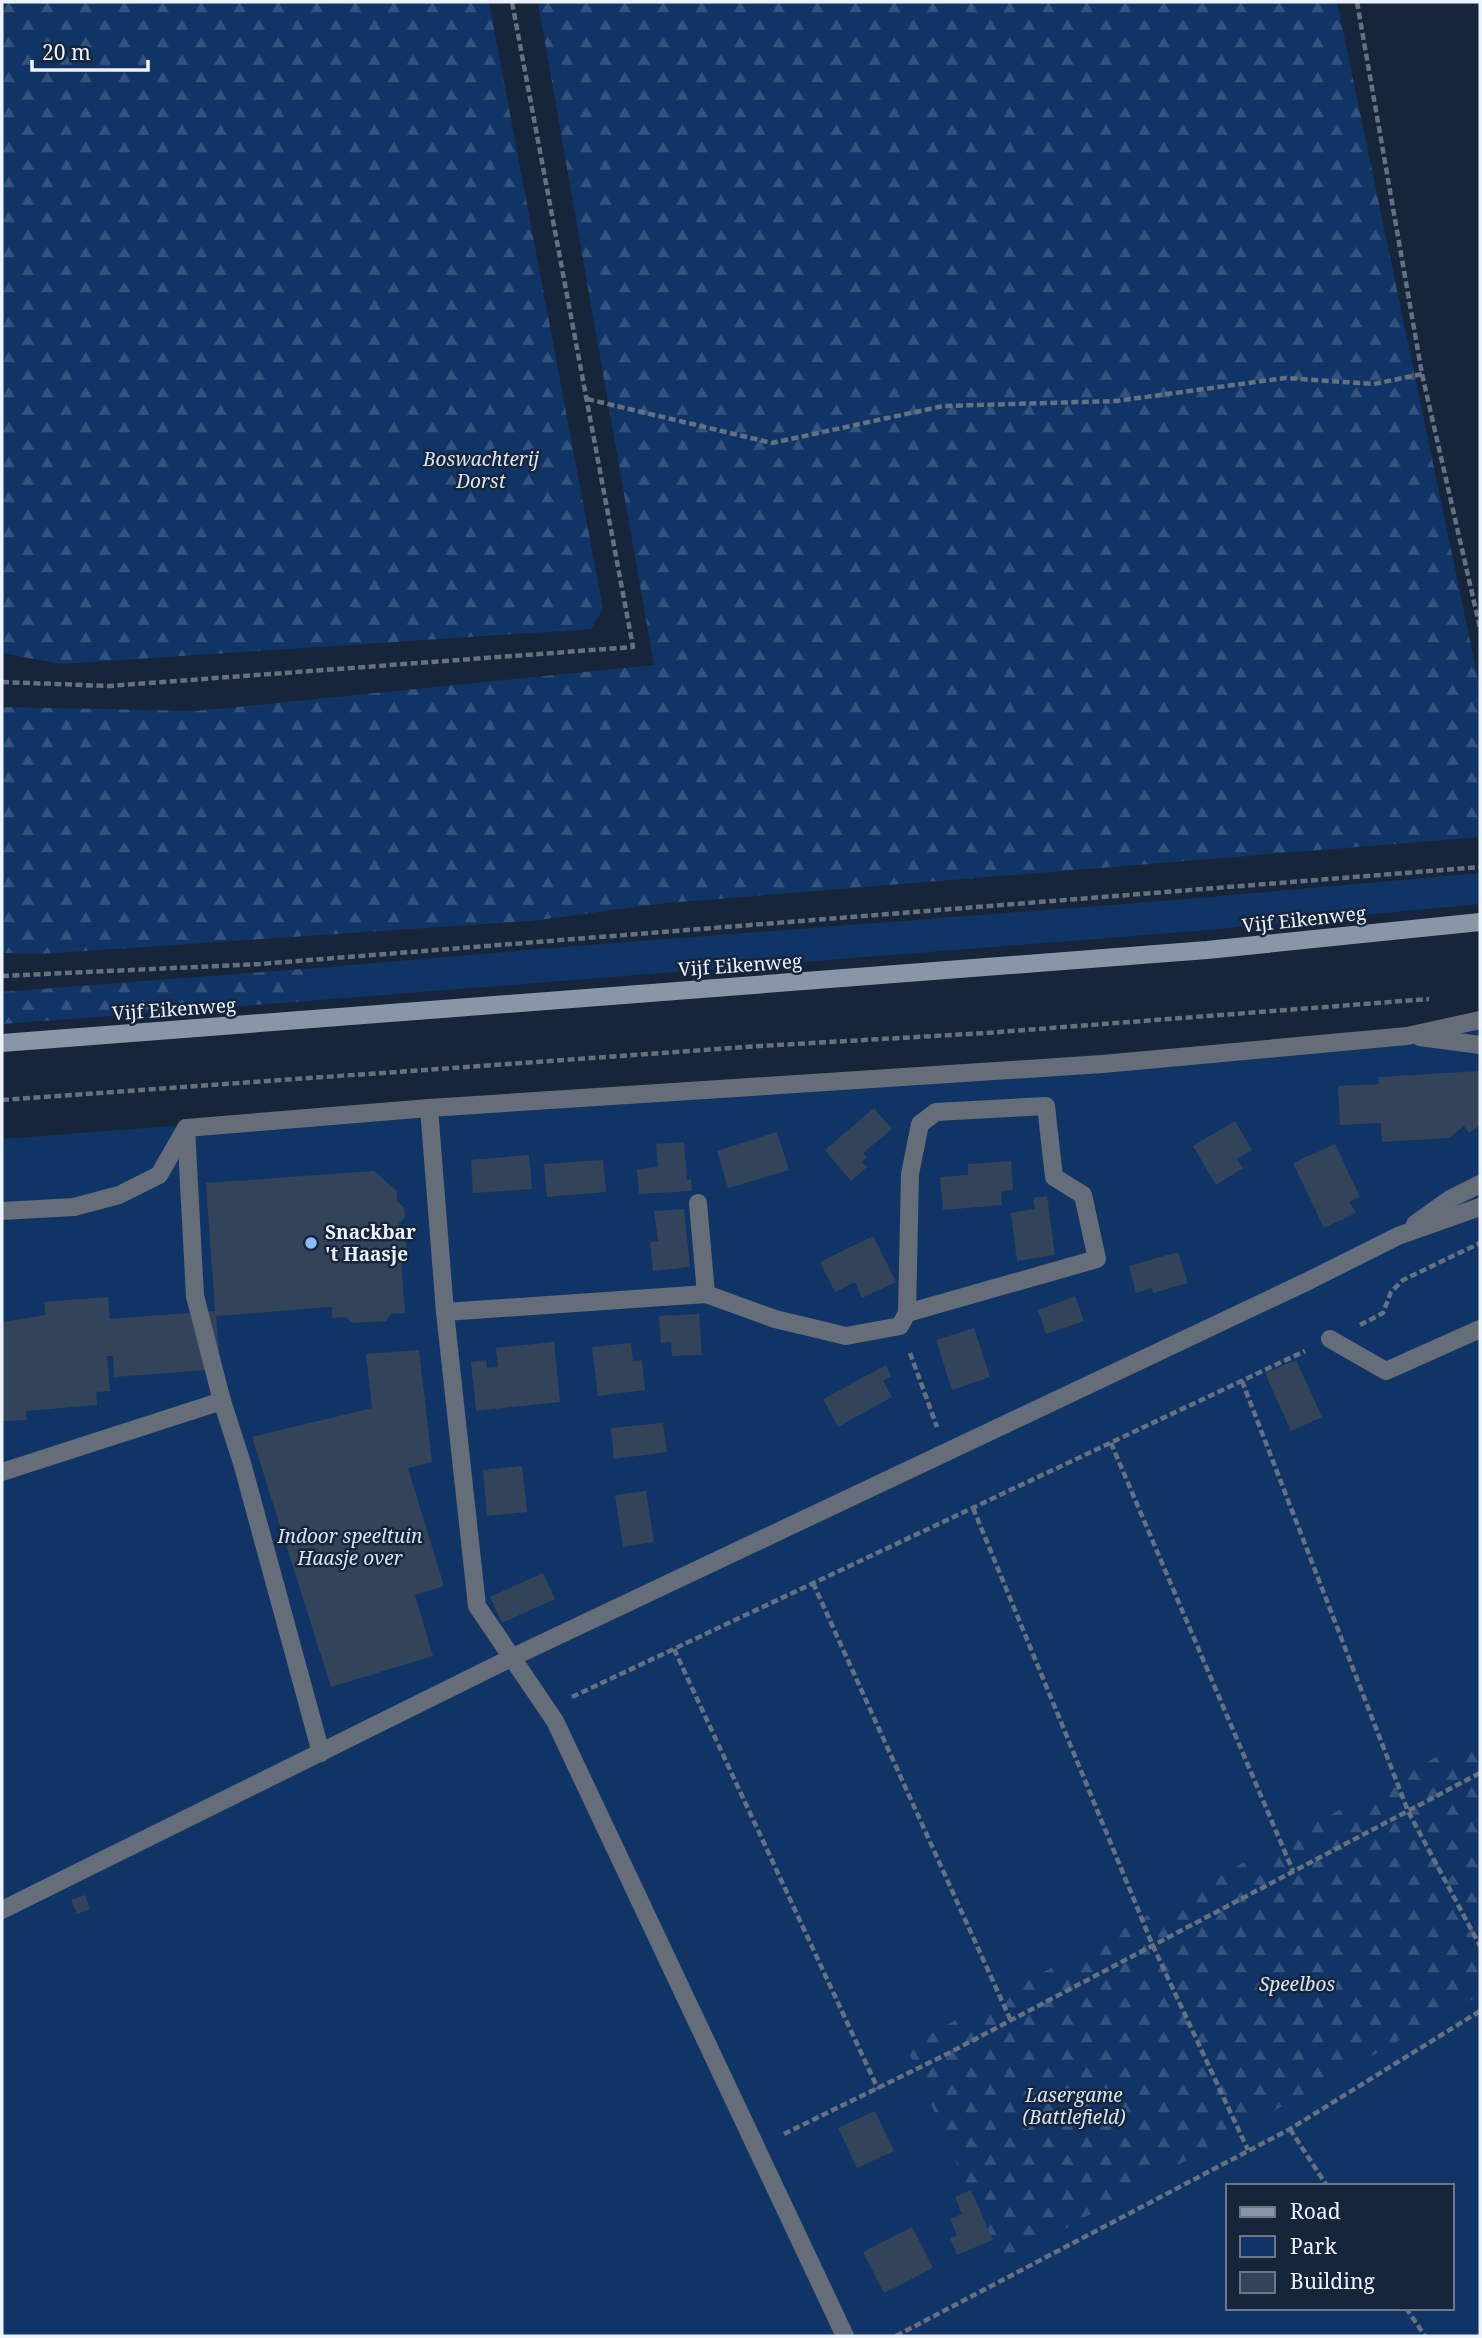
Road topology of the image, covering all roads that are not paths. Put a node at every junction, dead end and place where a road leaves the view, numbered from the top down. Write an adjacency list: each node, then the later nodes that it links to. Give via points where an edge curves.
1 (1480, 922): 4 (main road, Vijf Eikenweg, via 1193,951)
2 (1480, 1020): 3 (lane)
3 (1406, 1036): 5 (lane); 6 (lane, via 1103,1065)
4 (2, 1043)
5 (1480, 1045)
6 (429, 1108): 7 (lane); 14 (lane)
7 (186, 1128): 11 (lane, via 159,1175 120,1195 74,1207); 18 (lane, via 195,1296)
8 (1480, 1184): 12 (lane)
9 (698, 1203): 13 (lane)
10 (1480, 1208): 12 (lane)
11 (2, 1211)
12 (1398, 1236): 20 (lane)
13 (706, 1294): 14 (lane); 15 (lane, via 775,1319 846,1336)
14 (445, 1312): 20 (lane, via 477,1606)
15 (904, 1320): 15 (lane, via 910,1174 920,1124 936,1112 1046,1105 1054,1177 1083,1195 1097,1259)
16 (1480, 1329): 17 (lane, via 1386,1371)
17 (1330, 1339)
18 (222, 1401): 19 (lane); 21 (lane)
19 (2, 1472)
20 (513, 1657): 21 (lane); 23 (lane, via 555,1721)
21 (321, 1754): 22 (lane)
22 (2, 1910)
23 (845, 2336)

